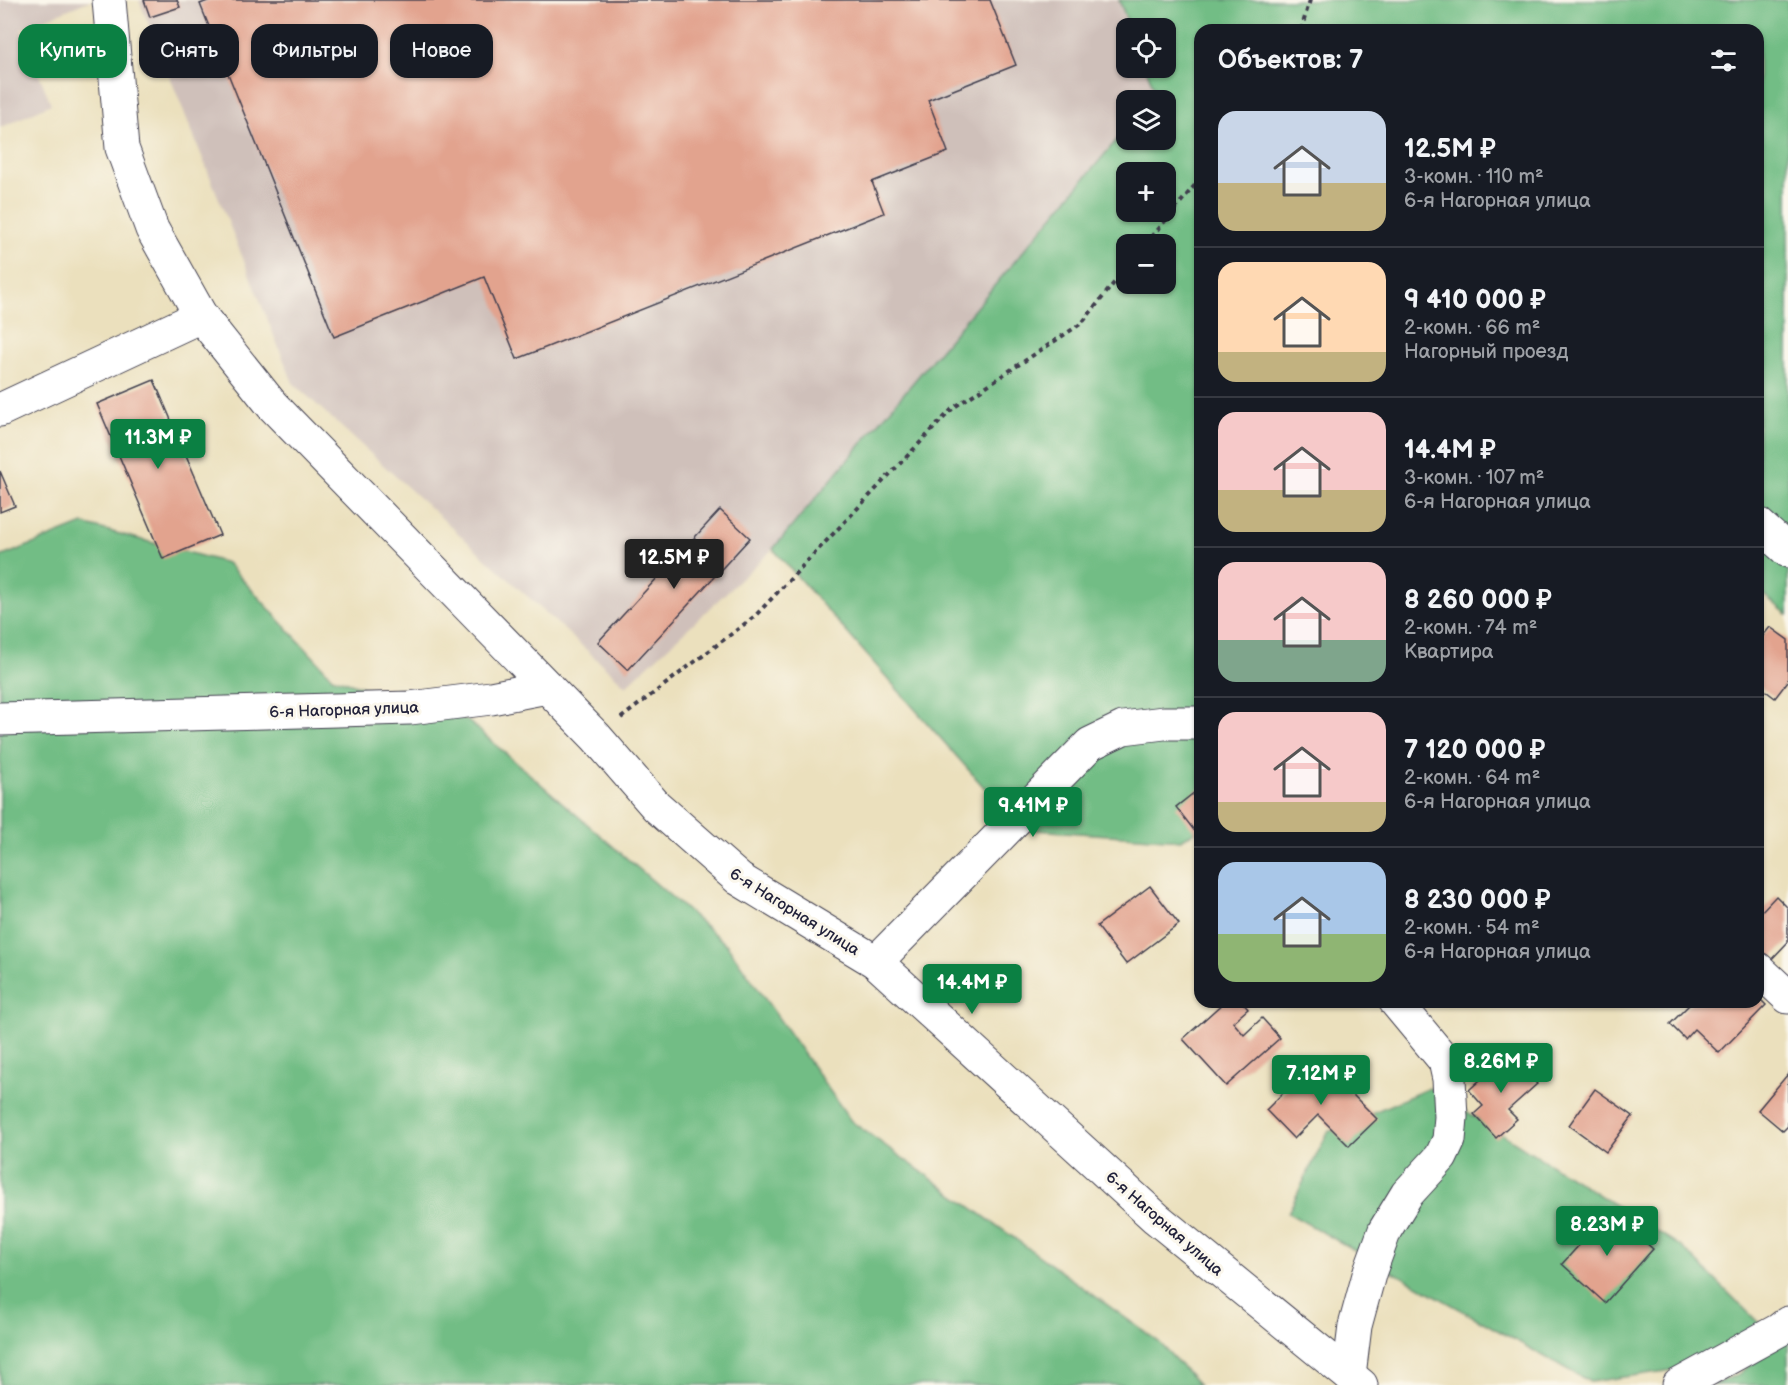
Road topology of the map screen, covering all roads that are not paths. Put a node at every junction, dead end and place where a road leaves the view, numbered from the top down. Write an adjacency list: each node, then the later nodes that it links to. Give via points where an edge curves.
1 (109, 0): 2 (street, via 122,148 152,229)
2 (201, 316): 3 (street); 6 (street, via 272,405)
3 (0, 410)
4 (1764, 529): 5 (street)
5 (1788, 551)
6 (548, 687): 7 (street, 6-я Нагорная улица, via 410,708); 9 (street, 6-я Нагорная улица, via 656,806 739,879)
7 (0, 719)
8 (1194, 723): 9 (street, via 1123,728 1090,744)
9 (876, 962): 14 (street, 6-я Нагорная улица, via 1156,1218)
10 (1764, 975): 11 (street)
11 (1788, 997)
12 (1401, 1008): 14 (street, via 1445,1061 1451,1117 1449,1140 1441,1157 1407,1194 1385,1230 1355,1326)
13 (1788, 1323): 15 (street)
14 (1355, 1380)
15 (1679, 1385)

